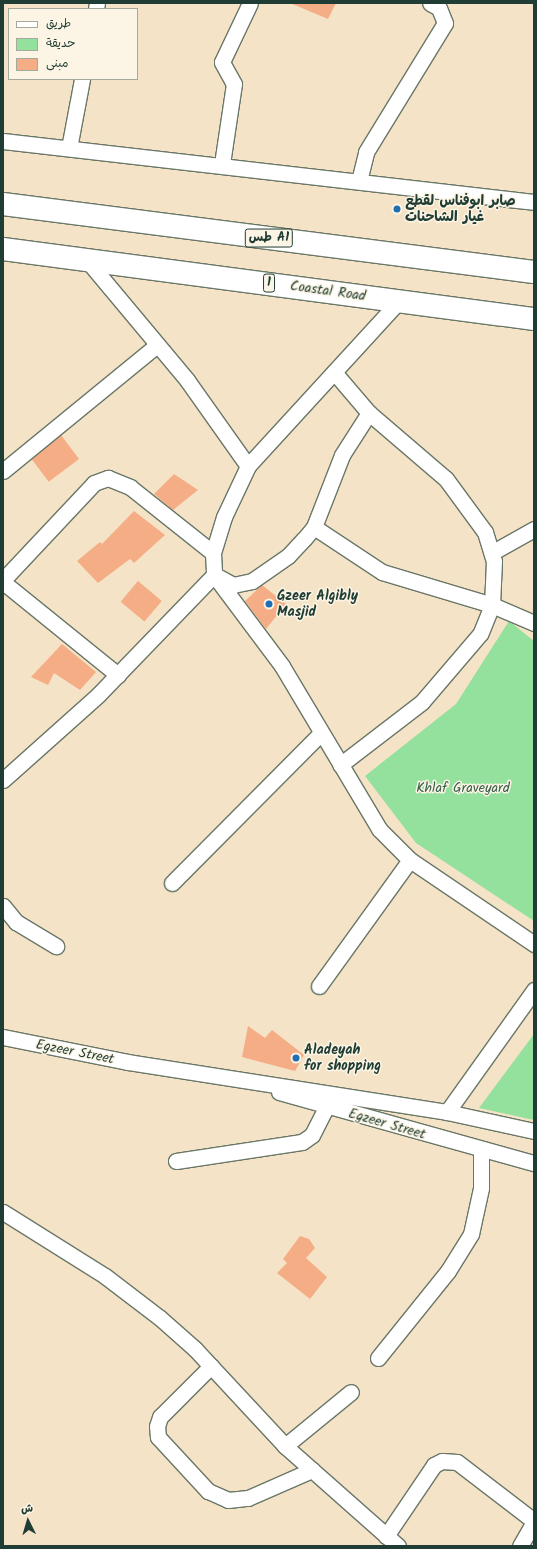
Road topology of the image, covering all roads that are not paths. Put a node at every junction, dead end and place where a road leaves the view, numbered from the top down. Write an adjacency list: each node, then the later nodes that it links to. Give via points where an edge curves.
1 (250, 3): 6 (street, via 222,62 234,84)
2 (430, 3): 7 (street, via 438,8 445,23 366,152)
3 (82, 80): 5 (street)
4 (3, 141): 5 (street)
5 (69, 148): 6 (street)
6 (222, 164): 7 (street)
7 (359, 181): 8 (street)
8 (534, 202)
9 (3, 204): 12 (highway, طس A1)
10 (3, 248): 11 (highway, Coastal Road / 1)
11 (86, 259): 13 (highway, Coastal Road / 1); 15 (street)
12 (534, 272)
13 (399, 301): 14 (highway, Coastal Road / 1); 16 (street)
14 (534, 319)
15 (157, 345): 18 (street, via 212,412); 19 (street)
16 (334, 372): 17 (street); 18 (street)
17 (369, 413): 20 (street, via 342,455); 22 (street, via 446,479 486,532)
18 (248, 466): 23 (street, via 224,516)
19 (3, 471)
20 (314, 527): 24 (street, via 288,556 252,581 233,585); 26 (street, via 382,572)
21 (534, 529): 22 (street)
22 (493, 552): 26 (street)
23 (213, 553): 24 (street); 25 (street, via 130,487 108,478 94,483)
24 (214, 575): 28 (street); 29 (street, via 263,637)
25 (3, 581): 28 (street)
26 (492, 605): 27 (street); 30 (street, via 480,634 422,702)
27 (534, 623)
28 (118, 675): 31 (street)
29 (320, 734): 30 (street); 33 (street)
30 (340, 765): 32 (street, via 379,829)
31 (3, 780)
32 (410, 860): 35 (street); 37 (street)
33 (172, 883)
34 (3, 906): 36 (street, via 16,922)
35 (534, 944)
36 (56, 946)
37 (319, 986)
38 (534, 990): 42 (street)
39 (3, 1037): 40 (street, Egzeer Street)
40 (242, 1081): 41 (street, Egzeer Street); 42 (street, Egzeer Street)
41 (326, 1107): 44 (street, Egzeer Street); 45 (street, via 312,1135 302,1142)
42 (447, 1112): 43 (street, Egzeer Street)
43 (534, 1131)
44 (482, 1150): 46 (street, Egzeer Street); 48 (street, via 481,1188 471,1234 448,1271)
45 (176, 1161)
46 (534, 1163)
47 (3, 1212): 49 (street, via 105,1276 160,1318)
48 (378, 1358)
49 (211, 1366): 51 (street); 52 (street, via 160,1417 157,1426 158,1437 208,1491 228,1500 248,1498)
50 (351, 1392): 51 (street)
51 (285, 1446): 52 (street)
52 (312, 1470): 54 (street)
53 (534, 1522): 54 (street, via 456,1462 442,1461 434,1465); 55 (street)
54 (392, 1541)
55 (520, 1546)

